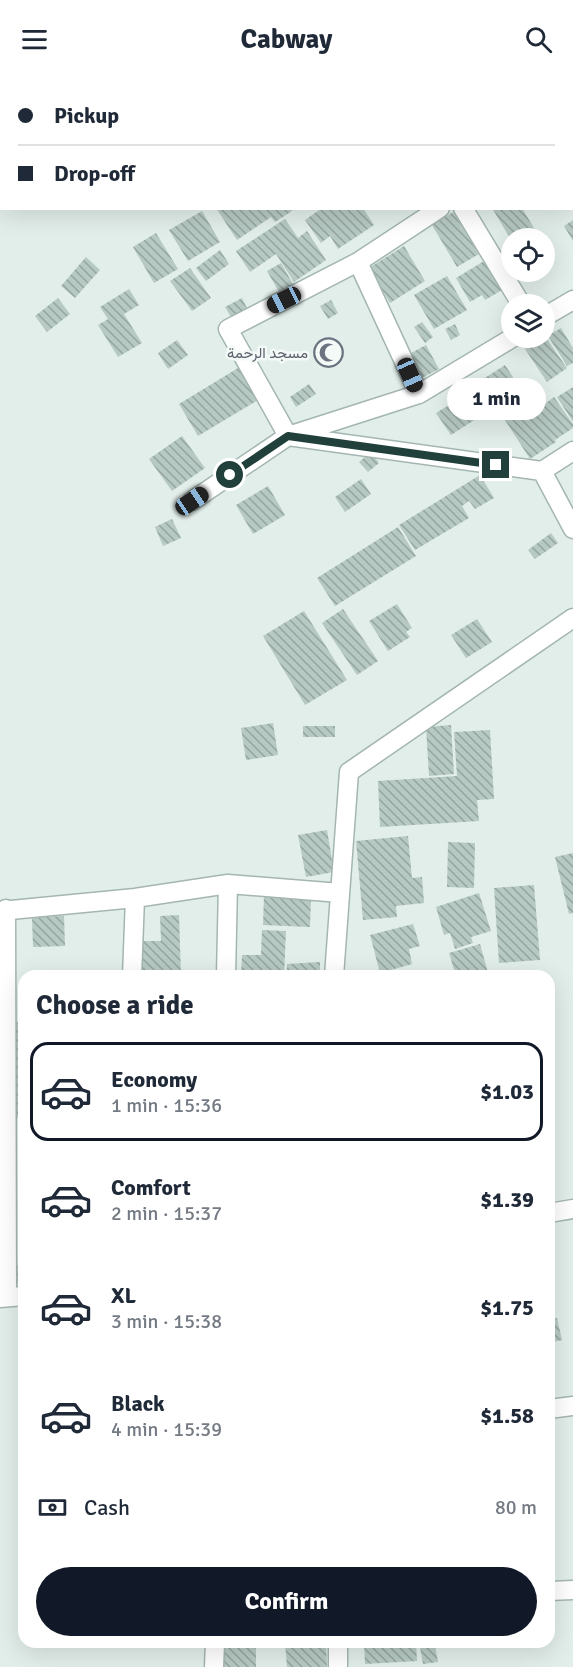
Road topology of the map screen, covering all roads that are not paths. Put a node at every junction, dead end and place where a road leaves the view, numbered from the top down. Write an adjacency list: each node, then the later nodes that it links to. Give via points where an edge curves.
1 (437, 210): 3 (street)
2 (464, 210): 4 (street)
3 (358, 262): 8 (street); 9 (street, via 228,329)
4 (515, 294)
5 (573, 300): 6 (street)
6 (555, 311)
7 (501, 345): 8 (street)
8 (419, 394): 9 (street)
9 (288, 436): 11 (street); 12 (street)
10 (573, 451): 11 (street)
11 (542, 471): 13 (street)
12 (192, 501)
13 (573, 529)
14 (573, 618): 16 (street, via 349,772)
15 (228, 884): 16 (street); 17 (street); 20 (street)
16 (340, 893): 21 (street)
17 (135, 898): 18 (street); 19 (street)
18 (3, 910): 24 (street)
19 (132, 970)
20 (226, 970)
21 (334, 970)
22 (573, 1209): 23 (street)
23 (555, 1212)
24 (10, 1297)
25 (573, 1406): 26 (street)
26 (555, 1408)
27 (573, 1590): 28 (street)
28 (555, 1591)
29 (215, 1648): 31 (street)
30 (338, 1648): 32 (street)
31 (214, 1667)
32 (338, 1667)

